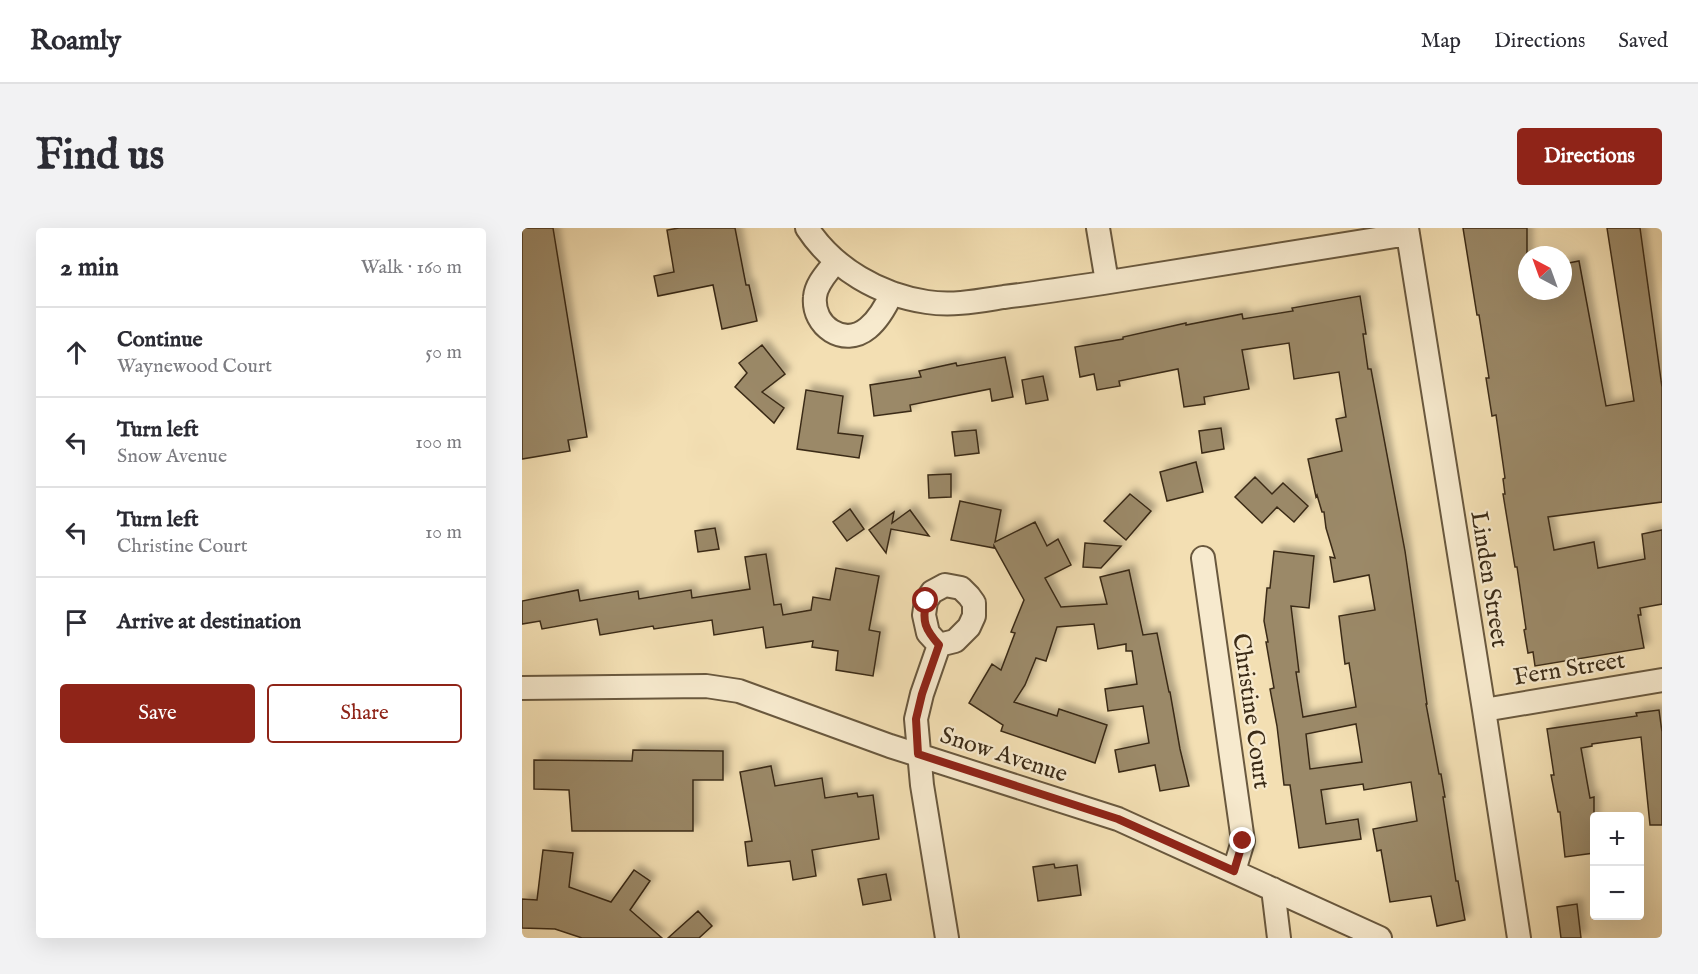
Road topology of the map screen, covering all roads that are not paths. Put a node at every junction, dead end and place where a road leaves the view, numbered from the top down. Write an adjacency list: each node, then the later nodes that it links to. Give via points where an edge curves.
1 (807, 228): 4 (street)
2 (1098, 228): 5 (street)
3 (1407, 231): 5 (street); 11 (street, Linden Street)
4 (836, 261): 6 (street, via 863,280); 6 (street, via 815,296 816,310 829,330 841,336 867,329)
5 (1107, 282): 6 (street, via 956,304 928,303)
6 (892, 293)
7 (1203, 558): 13 (street, Christine Court, via 1243,841)
8 (939, 645): 12 (street, via 916,719)
9 (1662, 680): 11 (street, Fern Street)
10 (522, 688): 12 (street, Snow Avenue, via 706,686 739,691)
11 (1484, 710): 18 (street, Linden Street)
12 (918, 754): 13 (street, Snow Avenue, via 1118,819); 15 (street)
13 (1234, 871): 14 (street, Snow Avenue)
14 (1273, 889): 16 (street); 17 (street, Snow Avenue)
15 (947, 938)
16 (1279, 938)
17 (1380, 938)
18 (1519, 938)

